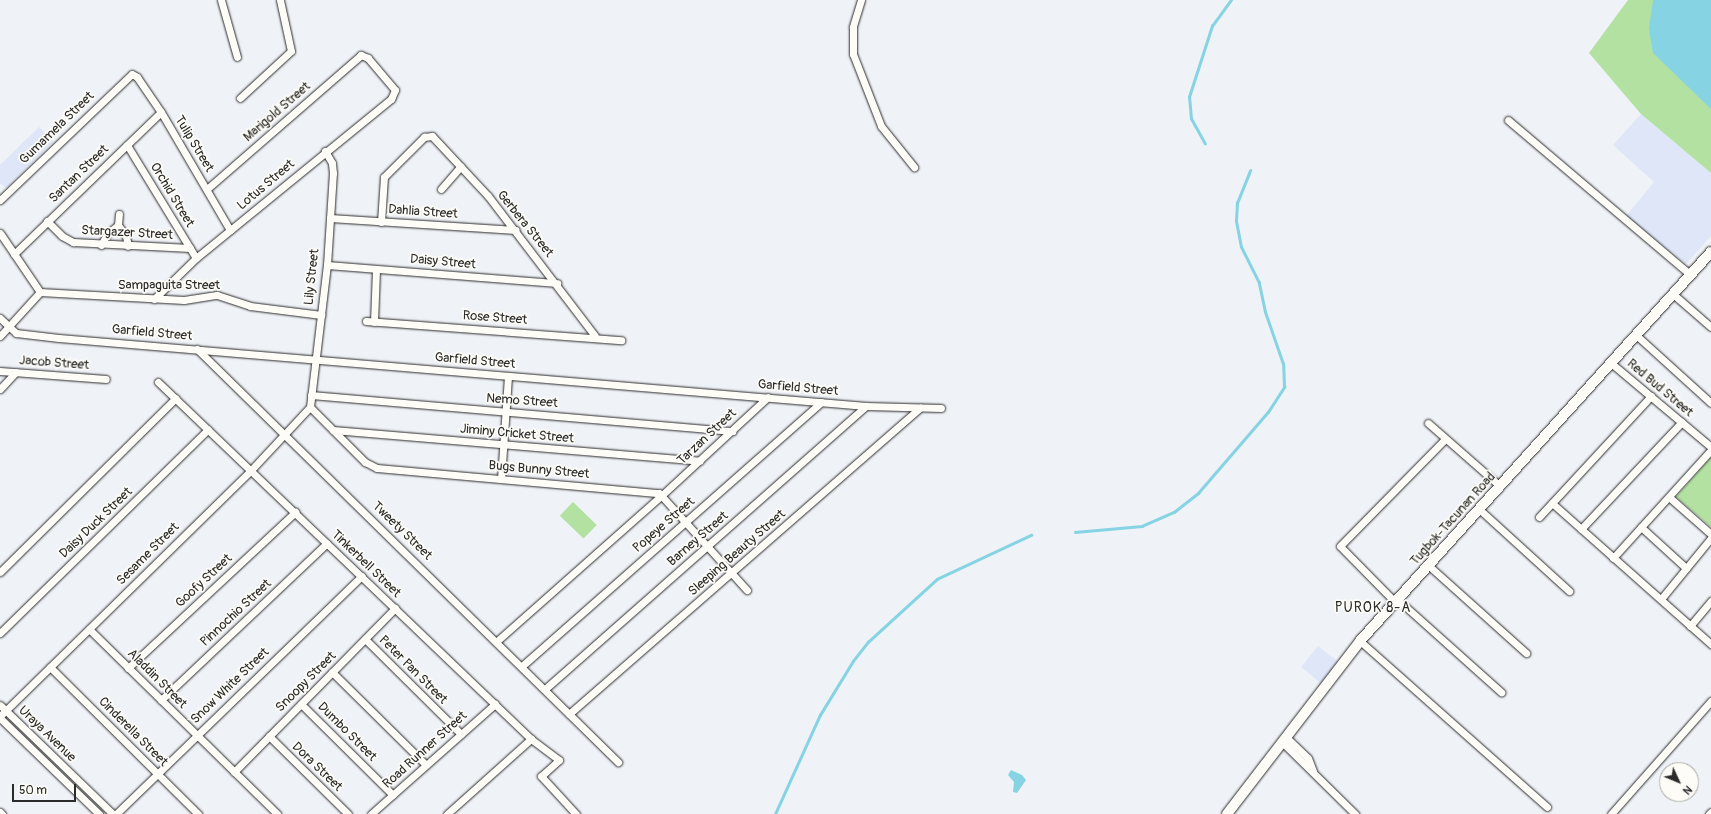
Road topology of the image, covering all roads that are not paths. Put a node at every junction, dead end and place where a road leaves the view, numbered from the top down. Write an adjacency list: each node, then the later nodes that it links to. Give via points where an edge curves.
1 (221, 0): 5 (street)
2 (280, 0): 7 (street, via 291,52)
3 (861, 0): 13 (street, via 853,27 853,54 881,126)
4 (363, 55): 11 (street, Lotus Street, via 393,87 395,93 392,99); 14 (street, Marigold Street, via 358,56)
5 (236, 57)
6 (132, 74): 8 (street, Tulip Street, via 137,77); 16 (street, Gumamela Street)
7 (240, 98)
8 (161, 112): 10 (street, Santan Street); 14 (street, Tulip Street)
9 (1508, 120): 33 (street, via 1549,158)
10 (127, 145): 19 (street, Santan Street); 27 (street, Orchid Street)
11 (325, 151): 18 (street, Lily Street, via 332,168); 22 (street, Lotus Street)
12 (461, 166): 15 (street); 20 (street, Gerbera Street, via 434,137 427,135 384,178); 23 (street, Gerbera Street)
13 (914, 167)
14 (207, 189): 22 (street, Tulip Street)
15 (441, 189)
16 (0, 200)
17 (119, 214): 21 (street)
18 (330, 218): 20 (street, Dahlia Street); 31 (street, Lily Street)
19 (47, 221): 25 (street, Stargazer Street, via 68,240); 29 (street, Santan Street)
20 (381, 222): 23 (street, Dahlia Street)
21 (118, 225): 25 (street, via 107,234); 26 (street, via 126,236)
22 (230, 230): 30 (street, Lotus Street)
23 (516, 230): 34 (street, Gerbera Street)
24 (0, 233): 29 (street)
25 (101, 245): 26 (street, Stargazer Street)
26 (128, 246): 27 (street, Stargazer Street)
27 (190, 248): 30 (street, Orchid Street)
28 (1711, 252): 33 (street, Tugbok-Tacunan Road)
29 (14, 254): 35 (street)
30 (196, 258): 37 (street, Lotus Street)
31 (327, 265): 32 (street, Daisy Street); 38 (street, Lily Street)
32 (376, 269): 34 (street, Daisy Street); 41 (street)
33 (1691, 274): 36 (street, Tugbok-Tacunan Road)
34 (557, 283): 46 (street, Gerbera Street)
35 (40, 292): 37 (street, Sampaguita Street); 43 (street)
36 (1673, 294): 42 (street); 44 (street, Tugbok-Tacunan Road)
37 (154, 298): 38 (street, Sampaguita Street, via 184,300 217,295 250,306)
38 (321, 314): 49 (street, Lily Street)
39 (0, 318): 43 (street)
40 (366, 321): 41 (street, Rose Street)
41 (374, 322): 46 (street, Rose Street)
42 (1711, 327)
43 (8, 328): 45 (street); 48 (street, Garfield Street, via 20,334)
44 (1636, 335): 50 (street, Tugbok-Tacunan Road); 62 (street)
45 (0, 336)
46 (595, 336): 47 (street, Rose Street)
47 (621, 340)
48 (197, 349): 49 (street, Garfield Street); 73 (street, Tweety Street)
49 (315, 360): 53 (street, Garfield Street); 57 (street, Lily Street)
50 (1611, 363): 58 (street, Red Bud Street); 81 (street, Tugbok-Tacunan Road)
51 (0, 371): 52 (street, Jacob Street)
52 (16, 372): 54 (street, Jacob Street); 56 (street)
53 (508, 376): 59 (street, Garfield Street); 67 (street)
54 (106, 379)
55 (158, 382): 60 (street, Tinkerbell Street)
56 (0, 390)
57 (311, 395): 64 (street, Lily Street); 67 (street, Nemo Street)
58 (1651, 396): 68 (street, Red Bud Street); 84 (street)
59 (768, 397): 61 (street, Garfield Street); 72 (street, Tarzan Street)
60 (176, 398): 70 (street, Tinkerbell Street); 98 (street)
61 (821, 402): 63 (street, Garfield Street); 88 (street, Popeye Street)
62 (1711, 403)
63 (866, 406): 65 (street, Garfield Street); 94 (street, Barney Street)
64 (310, 407): 71 (street, Bugs Bunny Street); 73 (street, Sesame Street)
65 (920, 408): 66 (street, Garfield Street); 99 (street, Sleeping Beauty Street)
66 (942, 408)
67 (506, 412): 72 (street, Nemo Street); 75 (street)
68 (1682, 422): 76 (street, Red Bud Street); 90 (street)
69 (1428, 423): 74 (street)
70 (208, 429): 79 (street, Tinkerbell Street); 109 (street, Daisy Duck Street)
71 (333, 430): 75 (street, Jiminy Cricket Street); 80 (street, Bugs Bunny Street, via 373,467)
72 (732, 431): 78 (street, Tarzan Street)
73 (285, 434): 79 (street, Sesame Street); 111 (street, Tweety Street)
74 (1445, 438): 81 (street); 104 (street, via 1340,546)
75 (503, 445): 78 (street, Jiminy Cricket Street); 80 (street)
76 (1711, 447)
77 (1711, 450): 83 (street)
78 (700, 461): 82 (street, Tarzan Street)
79 (251, 470): 86 (street, Tinkerbell Street); 108 (street, Sesame Street)
80 (501, 479): 82 (street, Bugs Bunny Street, via 646,490)
81 (1500, 486): 85 (street, Tugbok-Tacunan Road)
82 (662, 495): 88 (street); 111 (street, Popeye Street)
83 (1669, 497): 89 (street); 91 (street)
84 (1552, 503): 87 (street); 90 (street)
85 (1479, 509): 96 (street, Tugbok-Tacunan Road); 102 (street)
86 (295, 512): 93 (street, Tinkerbell Street); 117 (street, Goofy Street)
87 (1539, 517)
88 (686, 522): 94 (street); 115 (street, Popeye Street)
89 (1641, 527): 95 (street); 97 (street)
90 (1581, 529): 95 (street)
91 (1711, 534)
92 (1711, 538): 97 (street)
93 (327, 543): 100 (street, Tinkerbell Street); 121 (street, Pinnochio Street)
94 (708, 546): 99 (street); 119 (street, Barney Street)
95 (1613, 558): 103 (street)
96 (1428, 565): 104 (street, Tugbok-Tacunan Road); 114 (street)
97 (1686, 568): 103 (street)
98 (0, 572)
99 (732, 574): 101 (street); 127 (street, Sleeping Beauty Street)
100 (362, 576): 106 (street, Tinkerbell Street); 130 (street, Snow White Street)
101 (747, 590)
102 (1569, 590)
103 (1660, 599): 107 (street)
104 (1396, 600): 112 (street, Tugbok-Tacunan Road); 120 (street)
105 (1711, 601): 107 (street)
106 (395, 608): 110 (street, Snoopy Street); 124 (street, Tinkerbell Street)
107 (1690, 626): 113 (street)
108 (89, 629): 116 (street, Sesame Street); 117 (street, Aladdin Street)
109 (0, 633)
110 (365, 639): 118 (street, Snoopy Street); 129 (street, Peter Pan Street)
111 (497, 641): 115 (street, Tweety Street)
112 (1360, 641): 133 (street, Tugbok-Tacunan Road); 141 (street)
113 (1711, 644)
114 (1526, 653)
115 (522, 666): 119 (street, Tweety Street)
116 (50, 667): 126 (street, Sesame Street); 139 (street, Cinderella Street)
117 (128, 668): 121 (street, Aladdin Street)
118 (332, 672): 123 (street, Snoopy Street); 136 (street)
119 (545, 689): 127 (street, Tweety Street)
120 (1501, 692)
121 (161, 700): 130 (street, Aladdin Street)
122 (1711, 701): 155 (street)
123 (301, 704): 131 (street, Snoopy Street); 140 (street, Dumbo Street)
124 (495, 704): 129 (street, Road Runner Street); 132 (street, Tinkerbell Street)
125 (0, 705): 126 (street, Uraya Avenue)
126 (6, 710): 128 (street, Sesame Street); 135 (street, Uraya Avenue)
127 (569, 714): 134 (street, Tweety Street)
128 (0, 717): 137 (street, Uraya Avenue)
129 (461, 734): 136 (street, Road Runner Street)
130 (197, 735): 138 (street, Aladdin Street); 139 (street, Snow White Street)
131 (269, 736): 138 (street, Snoopy Street); 149 (street, Dora Street)
132 (531, 739): 151 (street); 152 (street, Tinkerbell Street, via 560,760 541,776)
133 (1284, 739): 153 (street, Tugbok-Tacunan Road); 154 (street)
134 (618, 762)
135 (60, 763): 137 (street); 146 (street, Uraya Avenue)
136 (426, 765): 140 (street, Road Runner Street)
137 (53, 770): 145 (street, Uraya Avenue)
138 (234, 772): 148 (street, Aladdin Street)
139 (157, 774): 146 (street, Snow White Street); 147 (street, Cinderella Street)
140 (393, 795): 150 (street, Road Runner Street)
141 (1547, 807)
142 (0, 812): 144 (street)
143 (1711, 812): 156 (street)
144 (2, 814)
145 (99, 814)
146 (114, 814)
147 (198, 814)
148 (277, 814)
149 (348, 814)
150 (371, 814)
151 (447, 814)
152 (576, 814)
153 (1227, 814)
154 (1355, 814)
155 (1611, 814)
156 (1709, 814)

